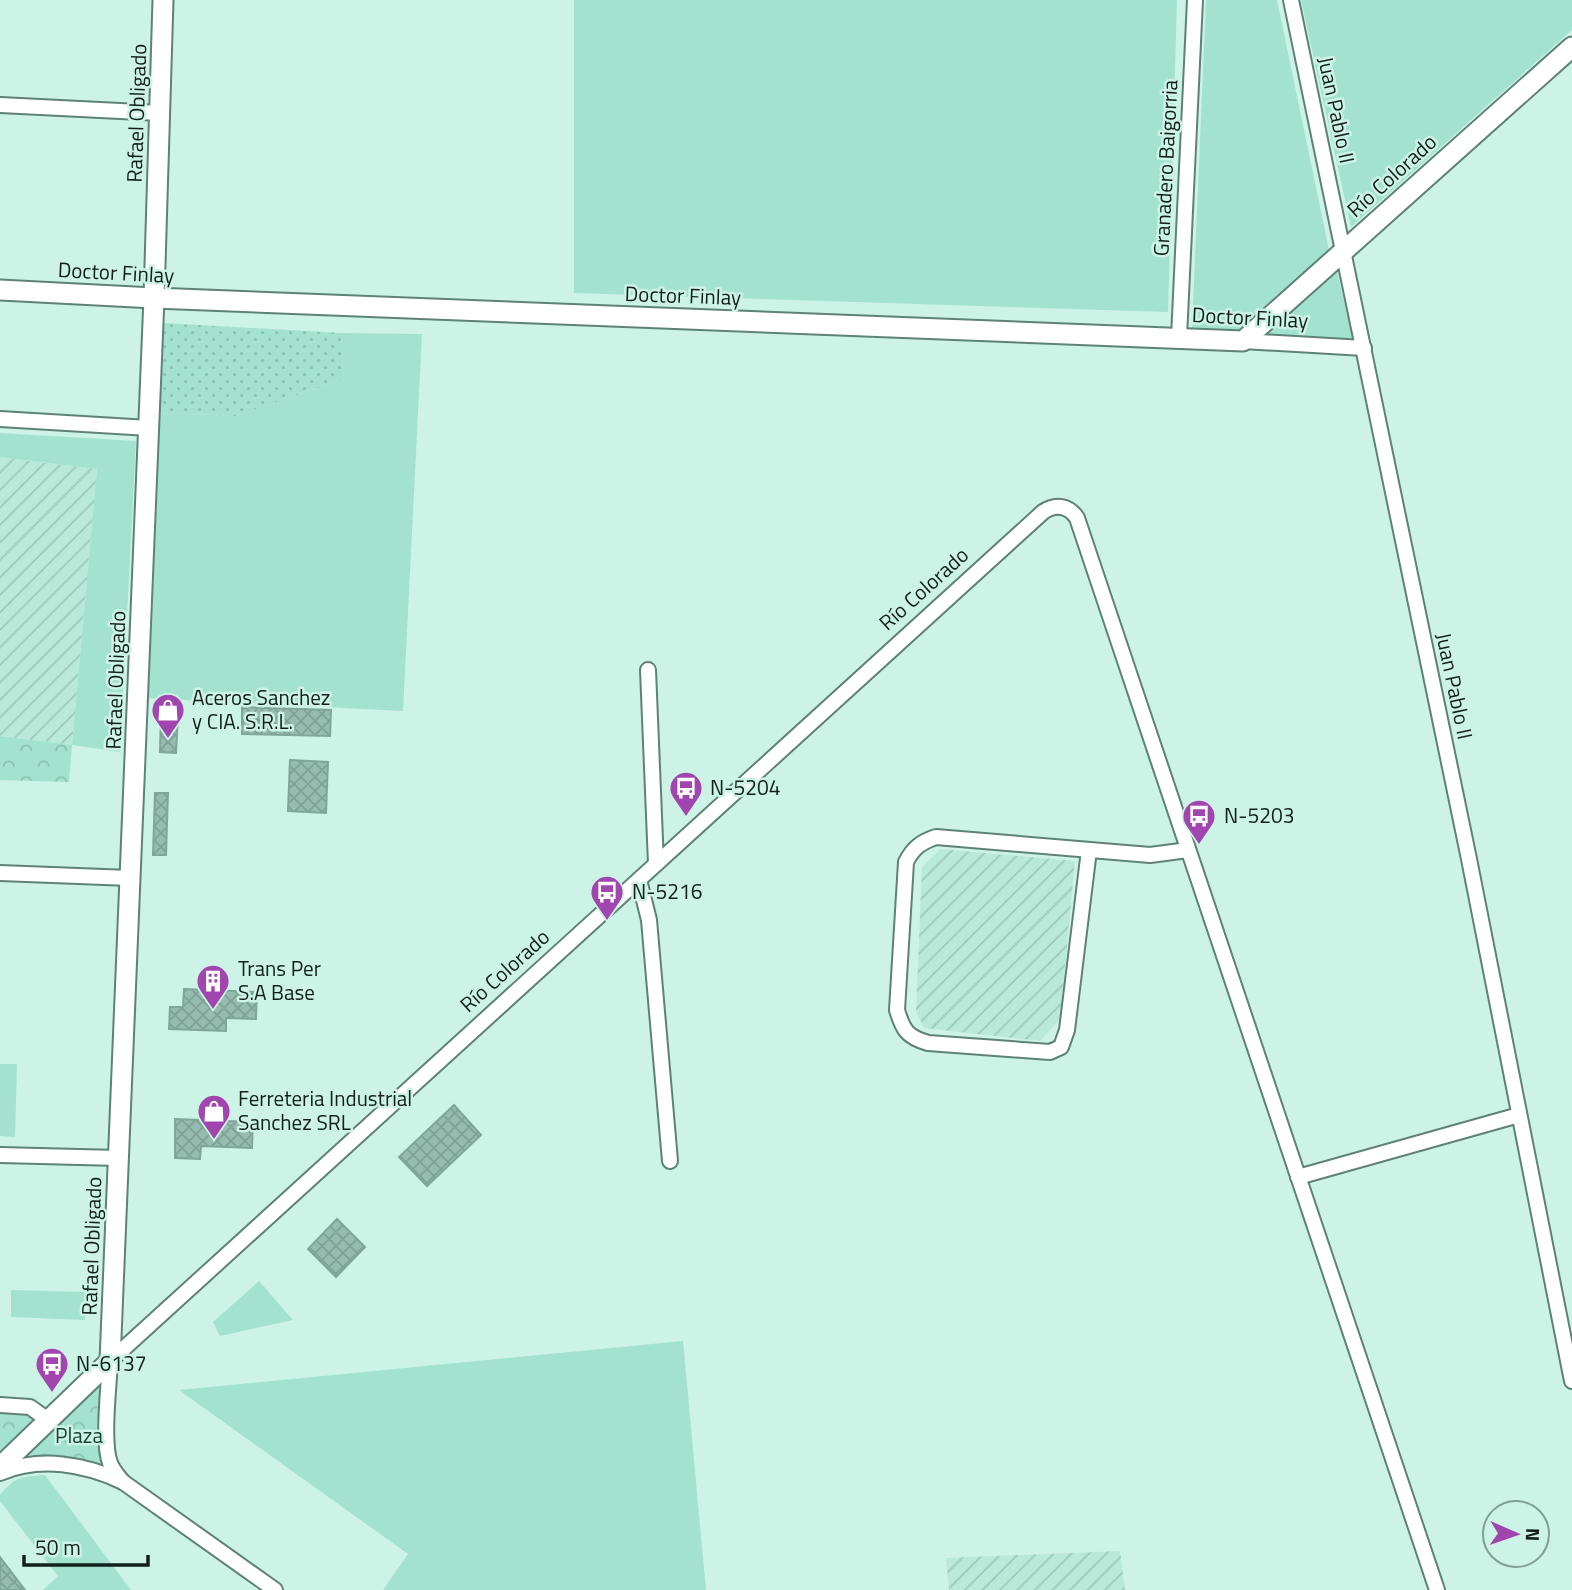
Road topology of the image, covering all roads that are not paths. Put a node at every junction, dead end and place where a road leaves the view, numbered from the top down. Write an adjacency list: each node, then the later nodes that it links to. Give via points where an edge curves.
1 (163, 0): 6 (street, Rafael Obligado)
2 (1195, 0): 10 (street, Granadero Baigorria)
3 (1291, 0): 7 (street, Juan Pablo II)
4 (1572, 47): 7 (street, Río Colorado)
5 (0, 105): 6 (street)
6 (160, 113): 9 (street, Rafael Obligado)
7 (1343, 250): 11 (street, Río Colorado); 12 (street, Juan Pablo II)
8 (0, 290): 9 (street, Doctor Finlay)
9 (154, 298): 10 (street, Doctor Finlay); 14 (street, Rafael Obligado)
10 (1179, 337): 11 (street, Doctor Finlay)
11 (1244, 341): 12 (street, Doctor Finlay)
12 (1364, 348): 22 (street, Juan Pablo II)
13 (0, 419): 14 (street)
14 (149, 428): 20 (street, Rafael Obligado)
15 (648, 670): 18 (street)
16 (1188, 849): 17 (street, via 1150,855); 18 (street, Río Colorado, via 1077,518 1063,507 1052,507); 26 (street)
17 (1089, 850): 17 (street, via 936,837 912,851 906,862 897,1010 903,1028 916,1040 928,1043 1050,1052 1061,1047 1067,1030)
18 (656, 864): 21 (street, Río Colorado)
19 (0, 873): 20 (street)
20 (130, 878): 24 (street, Rafael Obligado)
21 (639, 880): 25 (street, via 649,920); 27 (street, Río Colorado)
22 (1519, 1115): 26 (street); 28 (street, Juan Pablo II)
23 (0, 1155): 24 (street)
24 (119, 1158): 27 (street, Rafael Obligado)
25 (670, 1161)
26 (1298, 1177): 35 (street)
27 (110, 1361): 30 (street, Río Colorado); 33 (street, via 108,1456)
28 (1572, 1381)
29 (0, 1405): 30 (street, via 30,1407)
30 (48, 1420): 31 (street, Río Colorado)
31 (0, 1466)
32 (0, 1473): 33 (street, via 33,1464 64,1464)
33 (123, 1482): 34 (street)
34 (275, 1590)
35 (1437, 1590)

